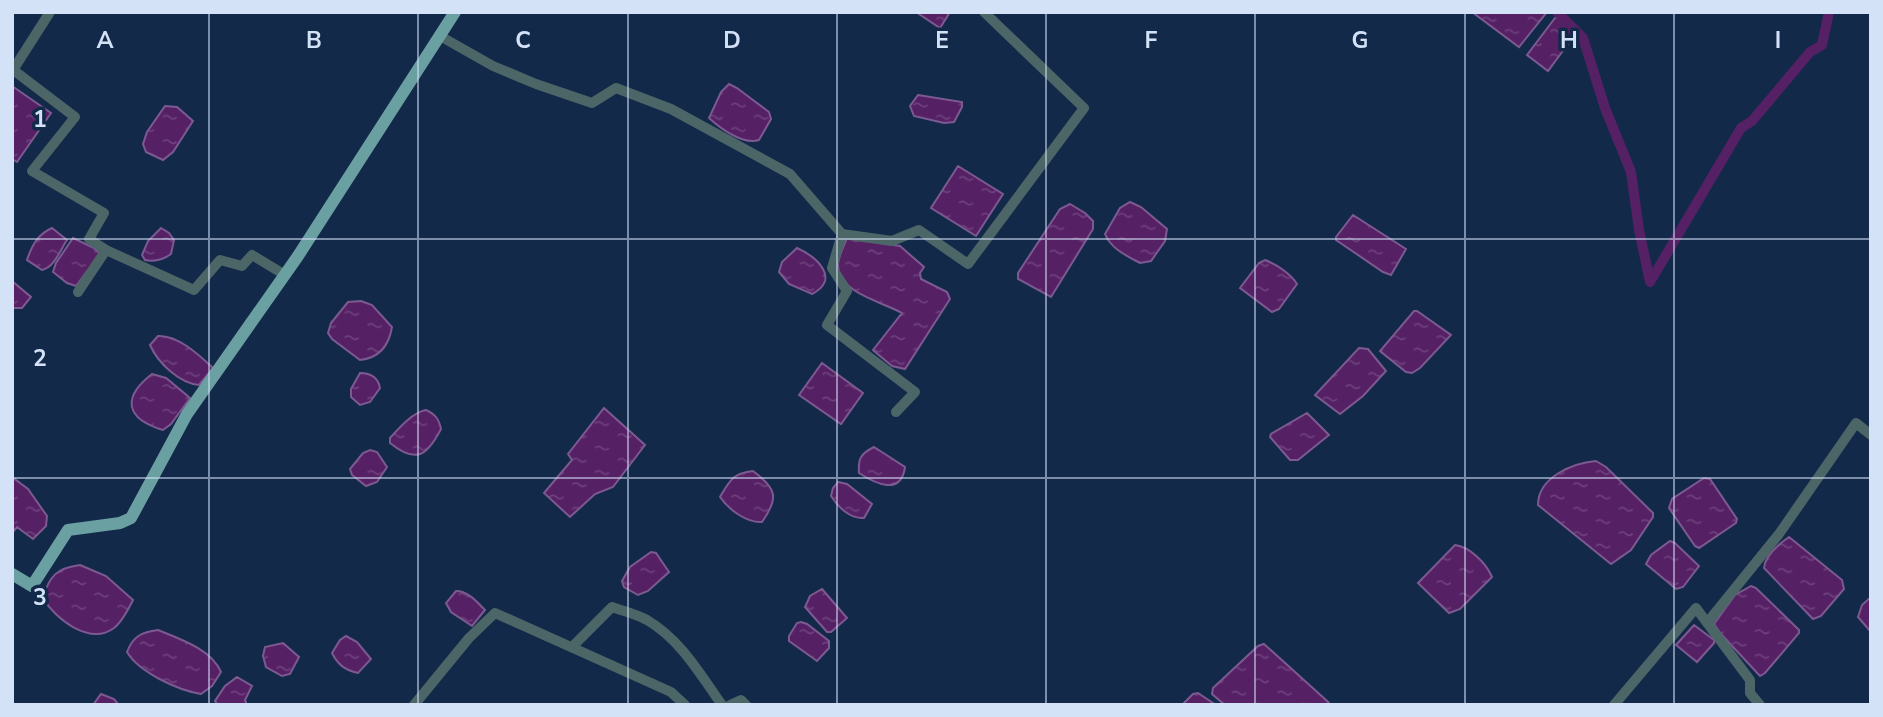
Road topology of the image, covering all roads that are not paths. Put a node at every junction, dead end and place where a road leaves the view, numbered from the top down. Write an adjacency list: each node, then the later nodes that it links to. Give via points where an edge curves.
1 (50, 12): 5 (street)
2 (455, 12): 4 (main road)
3 (984, 12): 6 (street, via 1084,108 968,264 919,230 892,241)
4 (440, 36): 6 (street, via 492,66 592,103 616,88 671,109 790,174); 8 (main road)
5 (13, 70): 7 (street, via 75,117 32,171 104,213 89,239)
6 (842, 234): 10 (street, via 832,268 847,290 827,325 915,392)
7 (106, 250): 8 (street, via 194,290 220,260 242,267 252,256); 9 (street)
8 (285, 275): 12 (main road, via 187,414 131,518 68,530 32,586)
9 (78, 292)
10 (896, 412)
11 (1871, 435): 13 (street, via 1856,423 1779,534)
12 (12, 574)
13 (1707, 623): 20 (street, via 1696,608); 21 (street, via 1750,680 1750,693)
14 (572, 647): 15 (street, via 495,613); 16 (street, via 671,692); 17 (street, via 611,607 637,615 671,638 699,669)
15 (414, 705)
16 (685, 705)
17 (722, 705)
18 (730, 705): 19 (street, via 741,700)
19 (746, 705)
20 (1614, 705)
21 (1760, 705)

